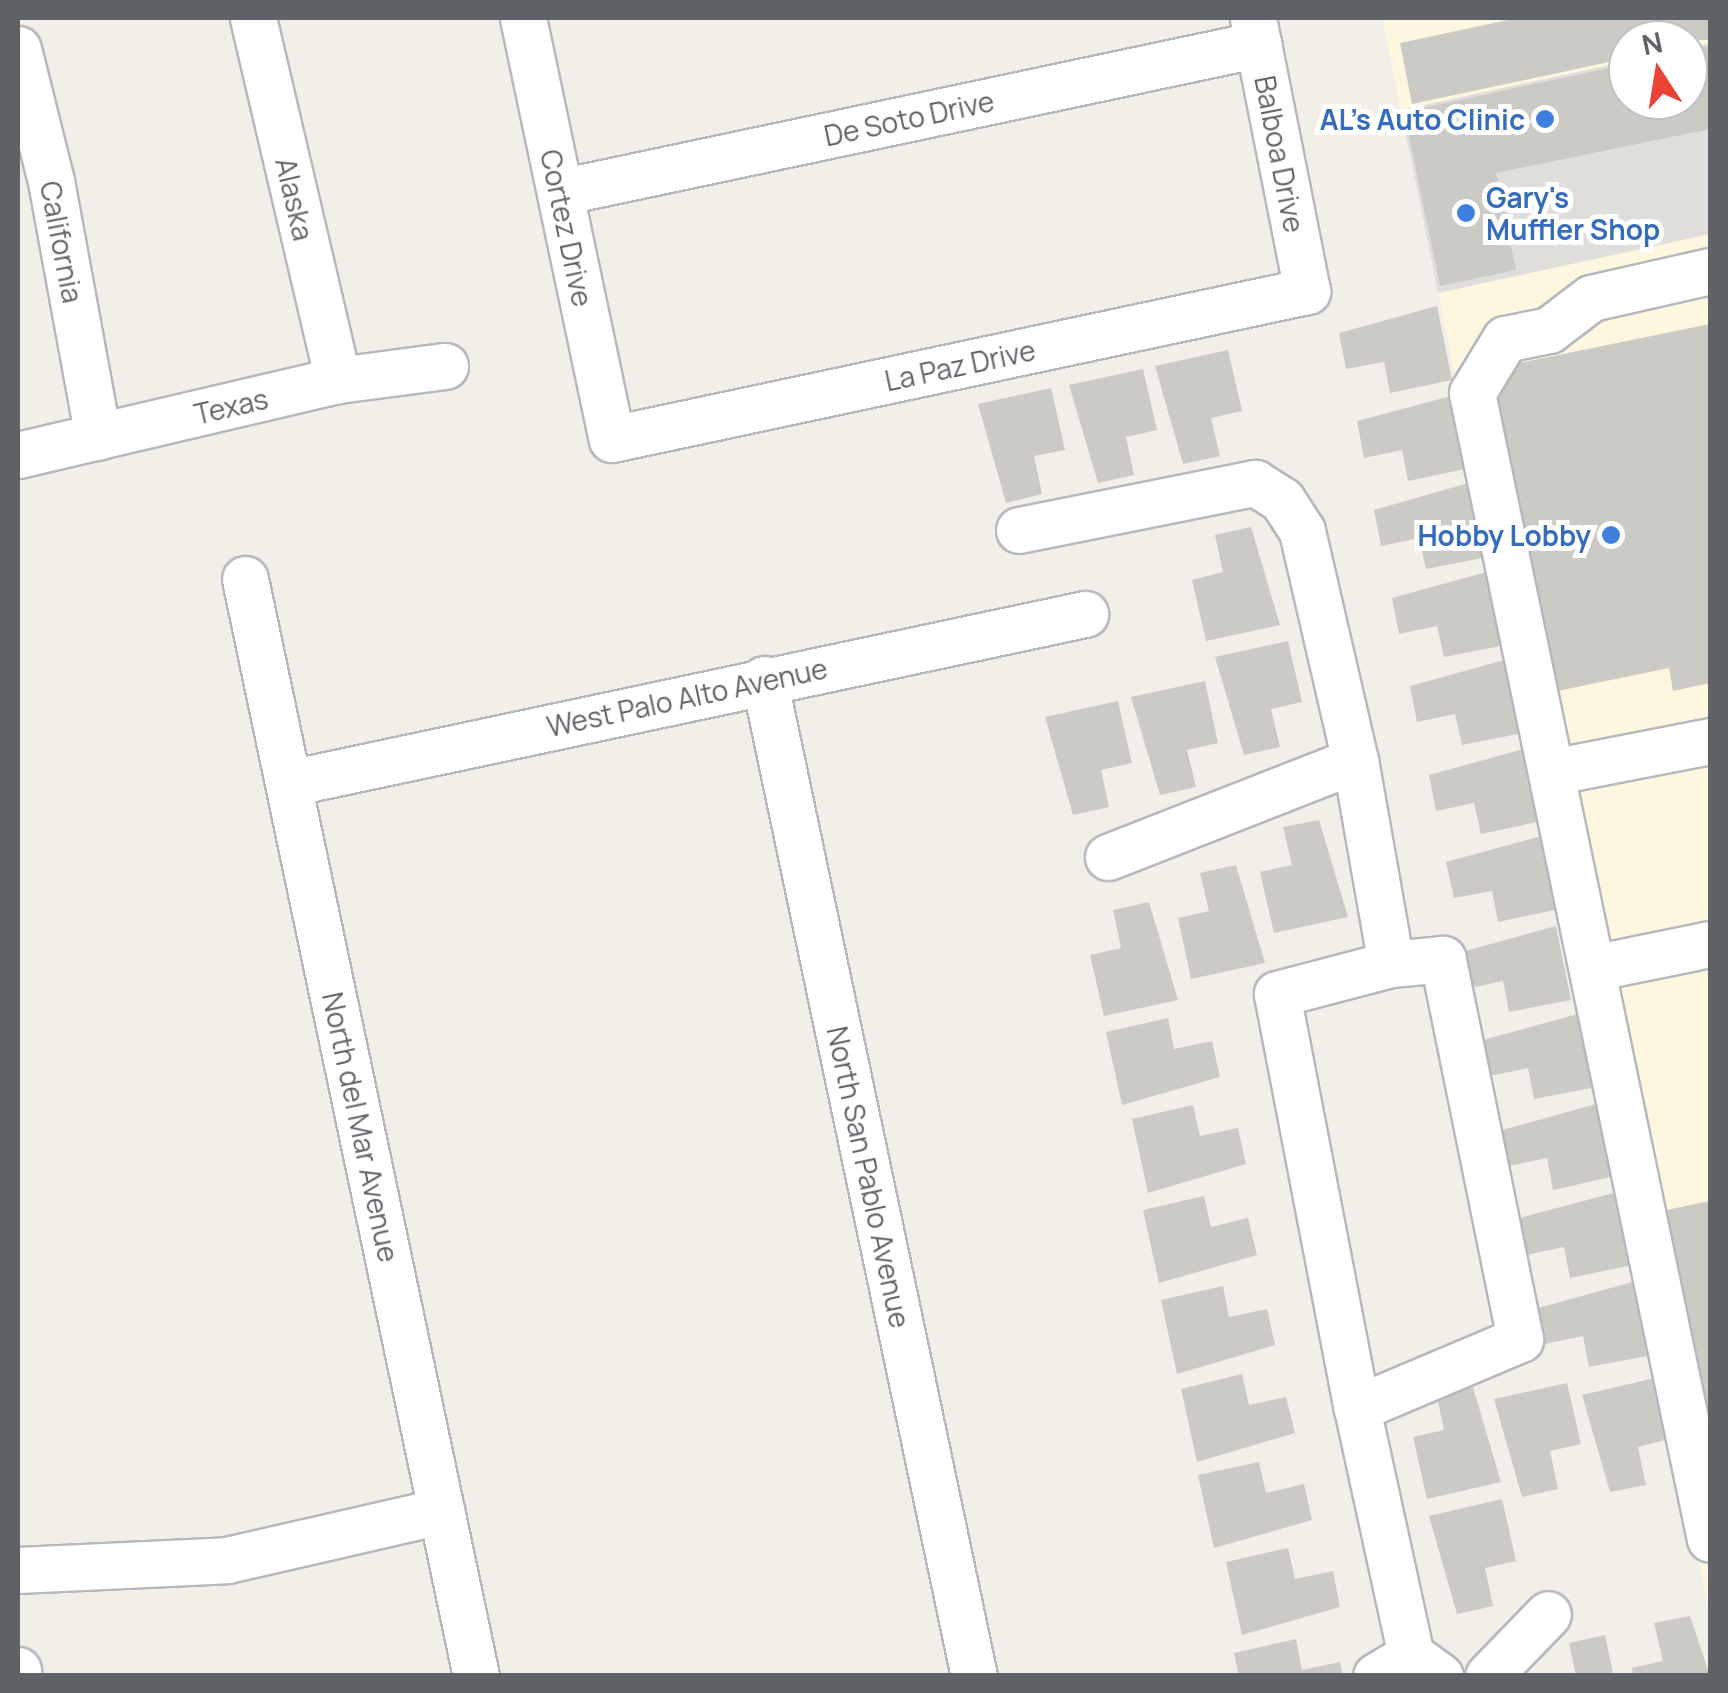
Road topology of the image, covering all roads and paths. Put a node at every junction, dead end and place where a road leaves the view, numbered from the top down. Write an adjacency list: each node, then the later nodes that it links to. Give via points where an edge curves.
1 (253, 18): 10 (street, Alaska)
2 (522, 18): 6 (street, Cortez Drive)
3 (1256, 31): 6 (street, De Soto Drive); 8 (street, Balboa Drive)
4 (18, 49): 5 (street, California)
5 (34, 186): 11 (street, California)
6 (560, 192): 12 (street, Cortez Drive)
7 (1710, 272): 20 (street, via 1591,298 1549,330 1505,339 1472,394)
8 (1307, 291): 12 (street, La Paz Drive)
9 (446, 366): 10 (street, Texas)
10 (338, 380): 11 (street, Texas)
11 (98, 437): 13 (street, Texas)
12 (612, 439)
13 (18, 454)
14 (1019, 530): 19 (street, via 1255,483 1282,500 1302,530)
15 (245, 579): 21 (street, North del Mar Avenue)
16 (1085, 614): 17 (street, West Palo Alto Avenue)
17 (764, 680): 21 (street, West Palo Alto Avenue); 33 (street, North San Pablo Avenue)
18 (1710, 740): 20 (street)
19 (1355, 760): 22 (street); 24 (street)
20 (1551, 772): 25 (street)
21 (289, 783): 27 (street, North del Mar Avenue)
22 (1108, 857)
23 (1710, 944): 25 (street)
24 (1391, 964): 26 (street, via 1277,994); 26 (street, via 1443,959 1520,1339)
25 (1592, 968): 28 (street)
26 (1357, 1408): 31 (street)
27 (441, 1510): 29 (street, via 227,1560); 32 (street, North del Mar Avenue)
28 (1710, 1539)
29 (18, 1570)
30 (1548, 1614): 34 (street)
31 (1409, 1669)
32 (476, 1676)
33 (974, 1676)
34 (1488, 1676)

